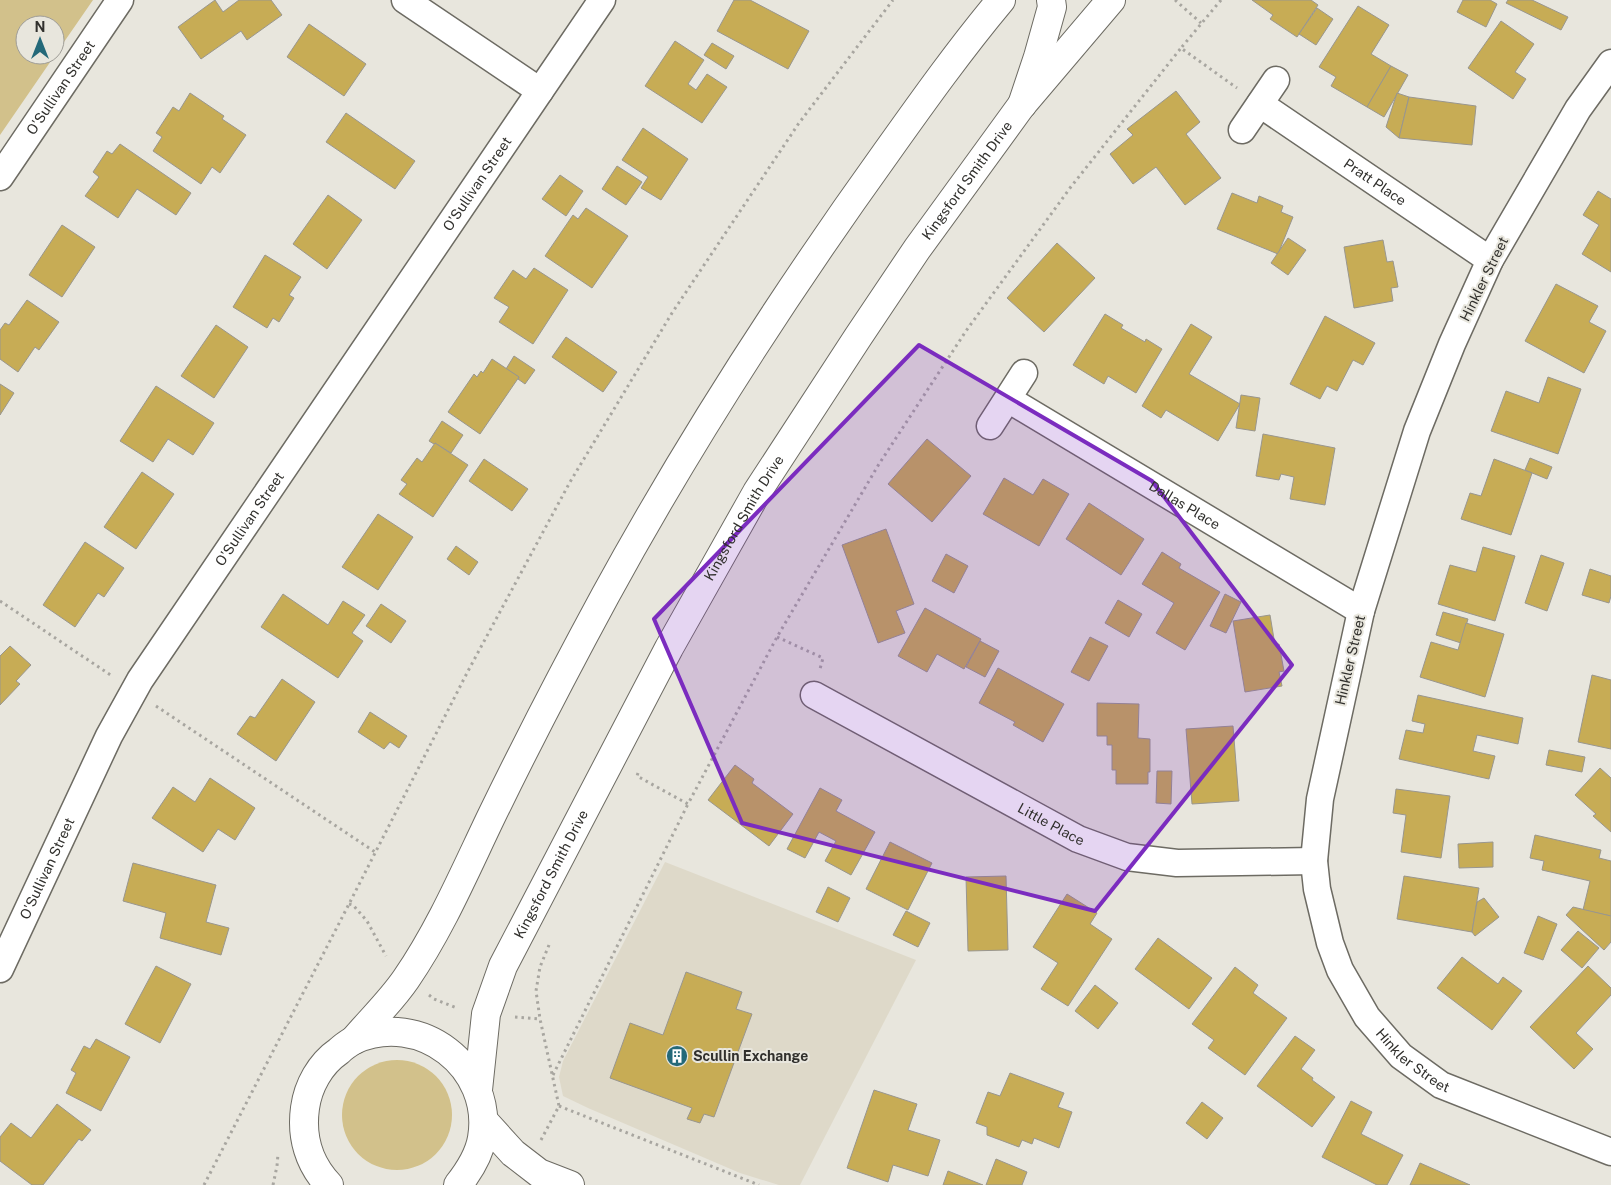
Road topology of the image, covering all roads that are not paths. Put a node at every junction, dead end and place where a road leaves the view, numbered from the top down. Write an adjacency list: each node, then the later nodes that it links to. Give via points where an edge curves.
1 (120, 0): 15 (street, O'Sullivan Street)
2 (405, 0): 11 (street)
3 (602, 0): 11 (street, O'Sullivan Street)
4 (977, 0): 8 (main road)
5 (1001, 0): 8 (main road)
6 (1051, 0): 13 (main road, via 1052,7)
7 (1112, 0): 13 (main road, Kingsford Smith Drive)
8 (971, 36): 24 (main road, via 792,287 677,470 604,597 516,765 434,935 405,981)
9 (1611, 64): 16 (street, Hinkler Street, via 1578,109)
10 (1276, 80): 12 (street)
11 (540, 91): 23 (street, O'Sullivan Street, via 134,691 109,736)
12 (1260, 104): 14 (street); 16 (street, Pratt Place)
13 (1022, 106): 25 (main road, Kingsford Smith Drive, via 917,249 788,443 669,648 503,966 486,1014)
14 (1242, 130)
15 (0, 177)
16 (1490, 260): 20 (street, Hinkler Street, via 1417,431)
17 (1024, 373): 18 (street)
18 (1008, 399): 19 (street); 20 (street, Dallas Place)
19 (990, 426)
20 (1361, 611): 22 (street, Hinkler Street, via 1320,799)
21 (814, 695): 22 (street, Little Place, via 1078,839 1127,857 1178,863)
22 (1314, 861): 28 (street, Hinkler Street, via 1330,944 1340,970 1367,1016 1401,1056 1441,1085)
23 (0, 969)
24 (354, 1040): 25 (main road, via 396,1032 430,1040 459,1060); 27 (main road, via 332,1056 312,1084 303,1117)
25 (478, 1090): 26 (main road)
26 (484, 1121): 31 (main road, via 477,1156); 32 (main road, via 513,1152 539,1173)
27 (308, 1151): 29 (main road); 30 (main road, via 314,1166)
28 (1611, 1152)
29 (307, 1185)
30 (329, 1185)
31 (458, 1185)
32 (570, 1185)

